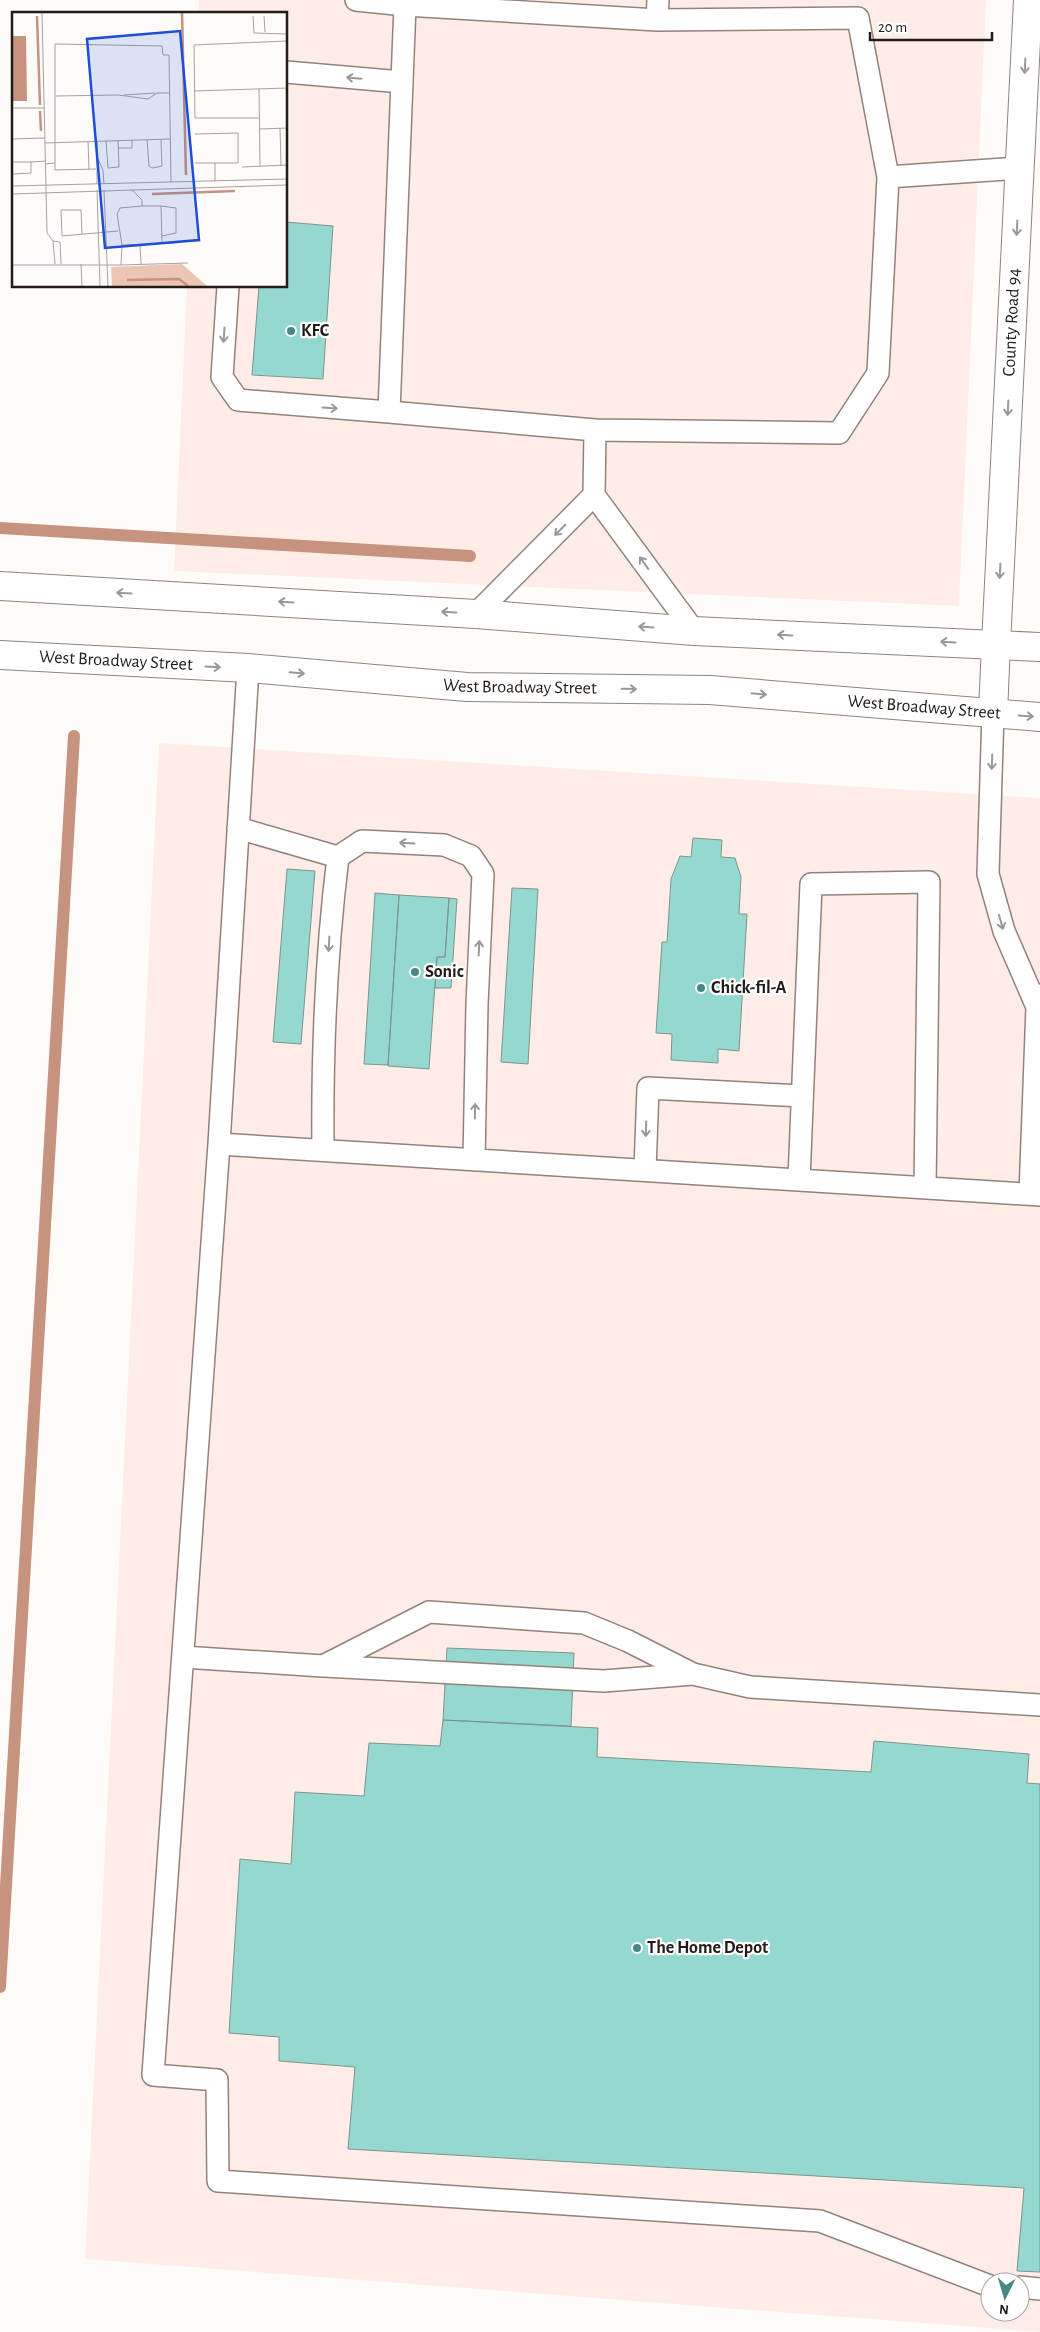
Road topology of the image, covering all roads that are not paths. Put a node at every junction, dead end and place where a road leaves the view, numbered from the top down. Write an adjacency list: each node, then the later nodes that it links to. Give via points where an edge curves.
1 (356, 0): 3 (lane)
2 (1028, 0): 8 (main road, County Road 94, one-way to 8)
3 (406, 5): 5 (lane); 7 (lane)
4 (859, 9): 5 (lane); 9 (lane)
5 (658, 10)
6 (288, 72): 7 (lane, one-way to 6)
7 (402, 82): 11 (lane)
8 (1030, 168): 9 (lane); 17 (main road, County Road 94, one-way to 17)
9 (888, 177): 12 (lane, via 878,374 839,433)
10 (228, 288): 11 (lane, one-way to 11, via 222,377 238,400)
11 (389, 412): 12 (lane)
12 (595, 430): 13 (lane)
13 (594, 496): 15 (lane, one-way to 15); 16 (lane, one-way to 13)
14 (0, 586): 15 (main road, one-way to 14)
15 (476, 614): 16 (main road, one-way to 15)
16 (694, 631): 17 (main road, one-way to 16)
17 (996, 644): 18 (main road); 21 (main road, County Road 94)
18 (1040, 647)
19 (0, 655): 20 (main road, West Broadway Street, one-way to 20)
20 (248, 668): 21 (main road, West Broadway Street, one-way to 21, via 467,688 710,690); 23 (lane)
21 (993, 713): 22 (main road, West Broadway Street, one-way to 22); 25 (lane, one-way to 25, via 988,874 1004,932)
22 (1040, 717)
23 (238, 828): 24 (lane); 27 (lane)
24 (338, 857): 28 (lane, one-way to 28, via 322,1052); 29 (lane, one-way to 24, via 483,874 471,856 444,845 362,841)
25 (1039, 1001): 33 (lane)
26 (802, 1096): 30 (lane, one-way to 30, via 648,1088); 31 (lane); 32 (lane, via 811,884 929,882)
27 (219, 1144): 28 (lane); 34 (lane)
28 (322, 1150): 29 (lane)
29 (474, 1160): 30 (lane)
30 (644, 1170): 31 (lane)
31 (799, 1180): 32 (lane)
32 (925, 1188): 33 (lane)
33 (1035, 1194)
34 (183, 1657): 35 (lane); 38 (lane, via 153,2074 217,2080 218,2181 820,2220)
35 (323, 1666): 36 (lane, via 604,1681); 36 (lane, via 429,1612 584,1623 628,1640)
36 (693, 1674): 37 (lane, via 750,1686)
37 (1040, 1705)
38 (980, 2282)

